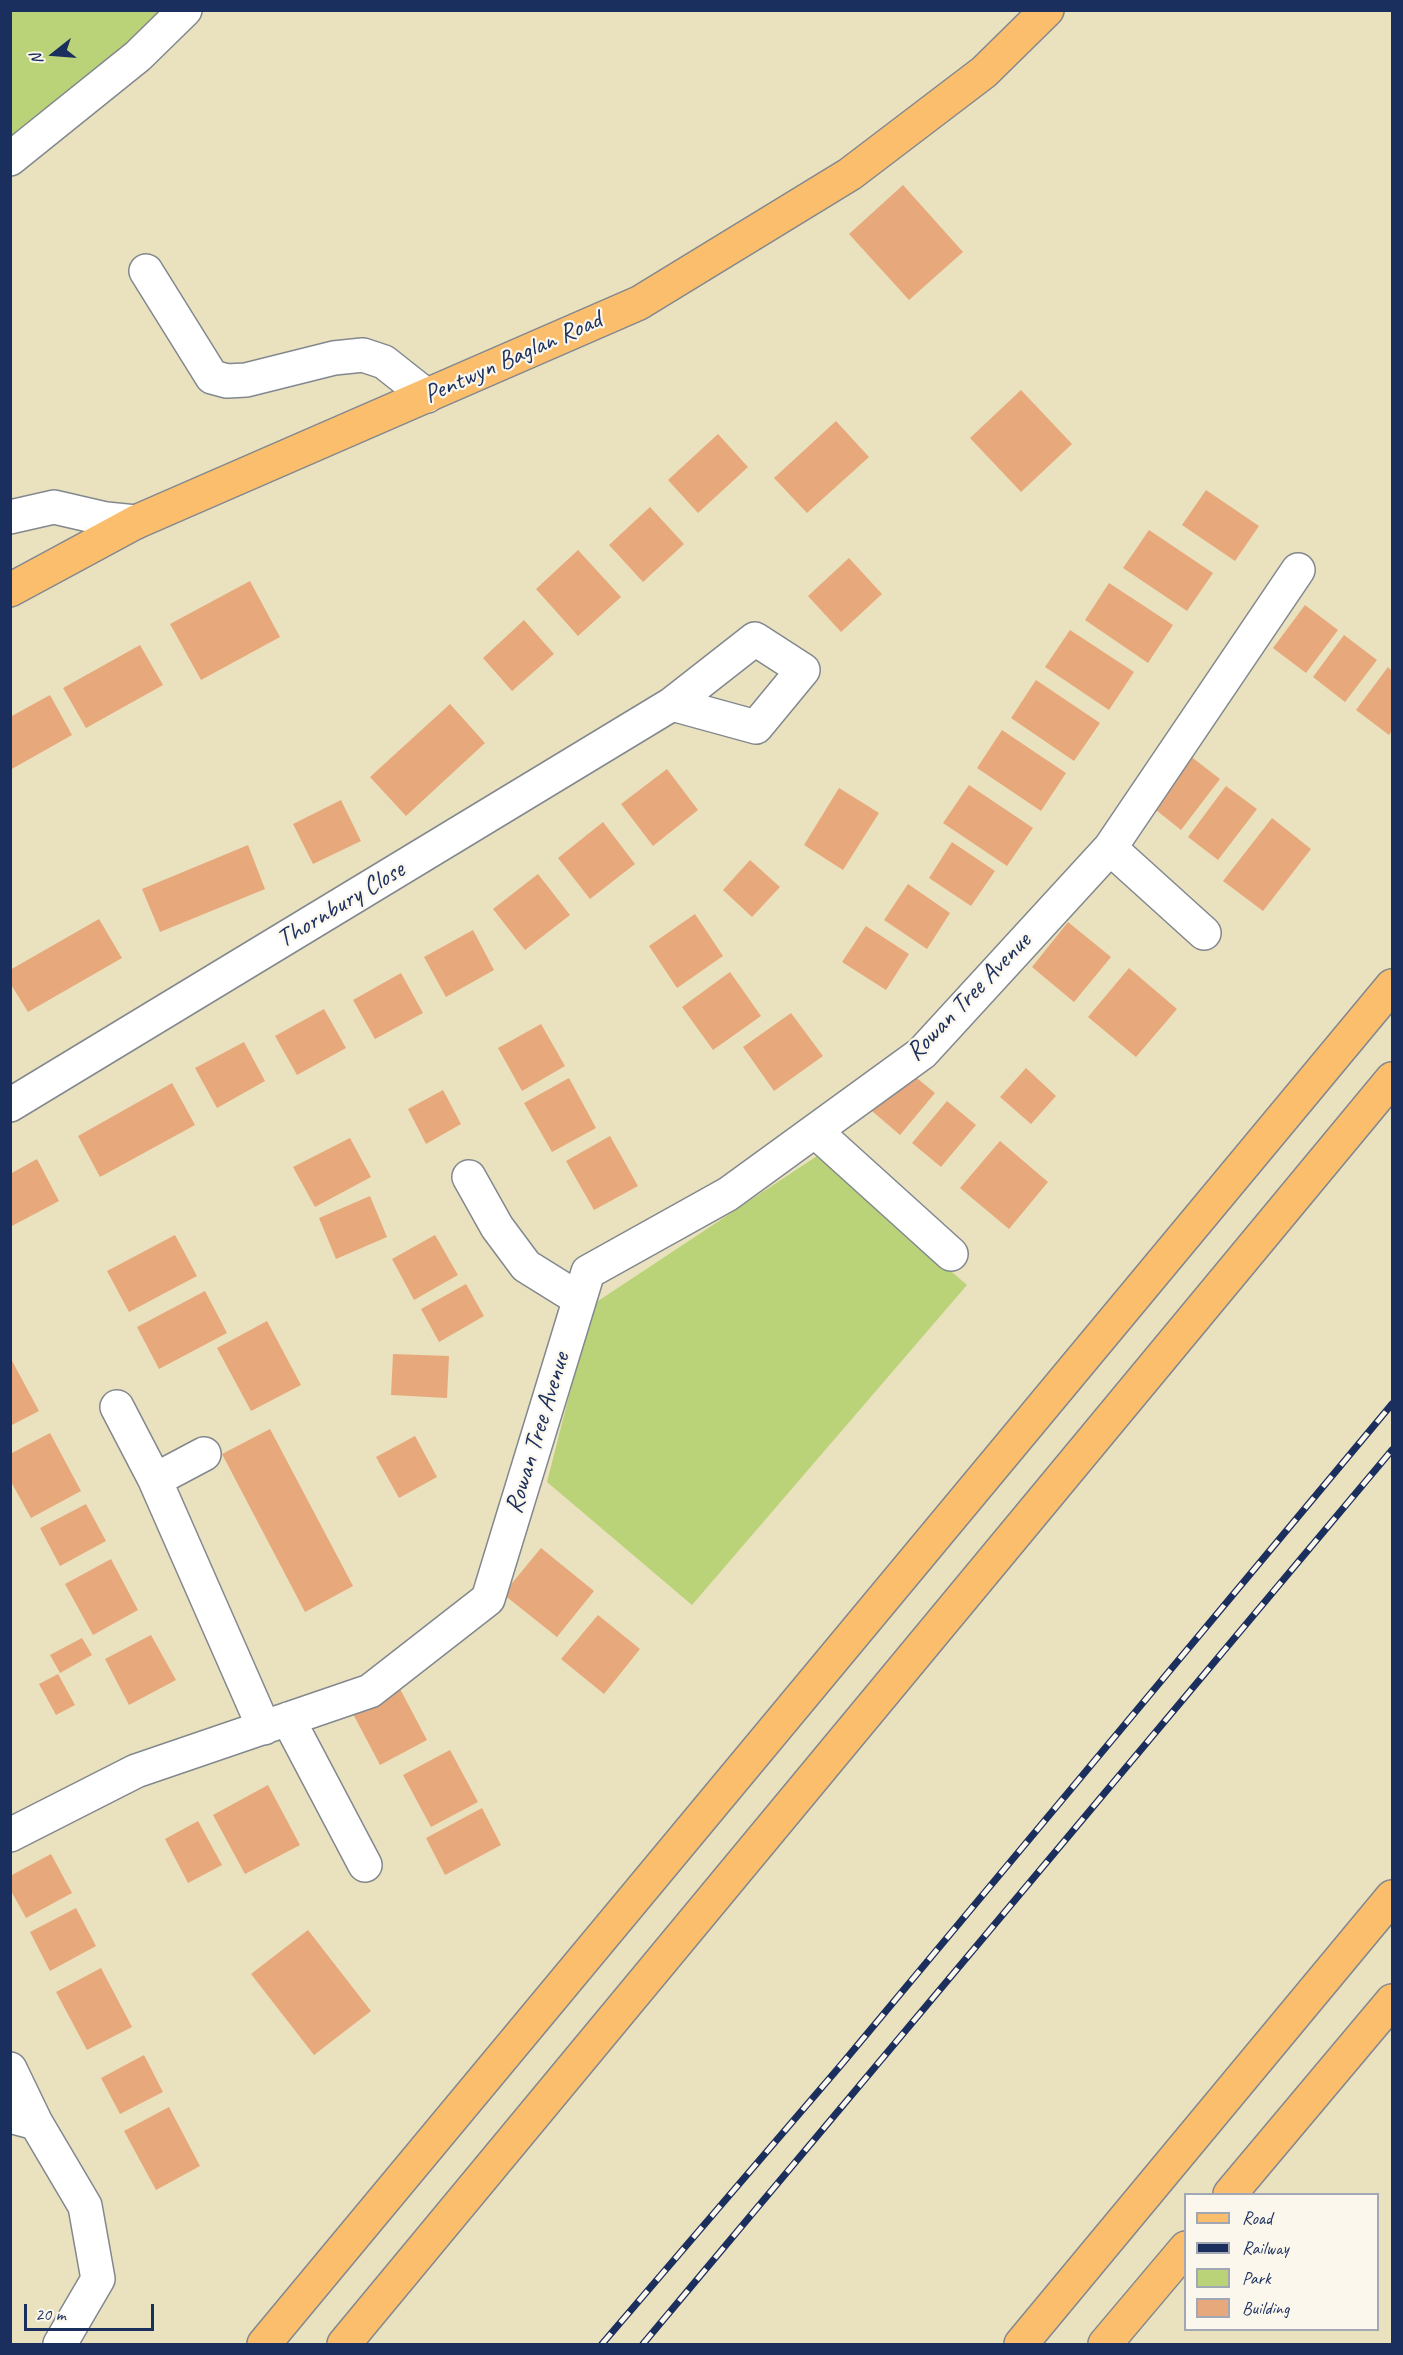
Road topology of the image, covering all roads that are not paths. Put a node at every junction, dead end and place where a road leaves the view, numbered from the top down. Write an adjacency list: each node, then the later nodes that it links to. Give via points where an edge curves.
1 (185, 10): 3 (street, via 138,56)
2 (1047, 10): 5 (main road, Pentwyn Baglan Road, via 984,72 850,174 639,303)
3 (10, 159)
4 (146, 271): 5 (street, via 212,377 246,380 334,358 363,355 384,362)
5 (427, 396): 7 (main road, Pentwyn Baglan Road)
6 (10, 517): 7 (street, via 54,507)
7 (136, 522): 9 (main road, Pentwyn Baglan Road)
8 (1298, 570): 11 (street, Rowan Tree Avenue)
9 (10, 590)
10 (672, 704): 15 (street, Thornbury Close)
11 (1110, 848): 12 (street); 16 (street, Rowan Tree Avenue, via 922,1053)
12 (1204, 933)
13 (1392, 986): 33 (main road)
14 (1392, 1078): 34 (main road)
15 (10, 1105)
16 (814, 1131): 18 (street); 19 (street, Rowan Tree Avenue, via 728,1194 588,1272)
17 (469, 1177): 19 (street, via 497,1227 526,1266)
18 (951, 1254)
19 (579, 1299): 23 (street, Rowan Tree Avenue, via 488,1599 370,1691)
20 (117, 1407): 22 (street)
21 (204, 1454): 22 (street)
22 (155, 1480): 23 (street)
23 (276, 1724): 24 (street, Rowan Tree Avenue, via 136,1772); 25 (street)
24 (10, 1835)
25 (365, 1865)
26 (1392, 1897): 35 (main road)
27 (1392, 2001): 30 (main road)
28 (10, 2070): 29 (street)
29 (23, 2120): 32 (street, via 85,2206 98,2279)
30 (1231, 2193)
31 (1184, 2249): 36 (main road)
32 (60, 2344)
33 (264, 2344)
34 (344, 2344)
35 (1021, 2344)
36 (1106, 2344)

